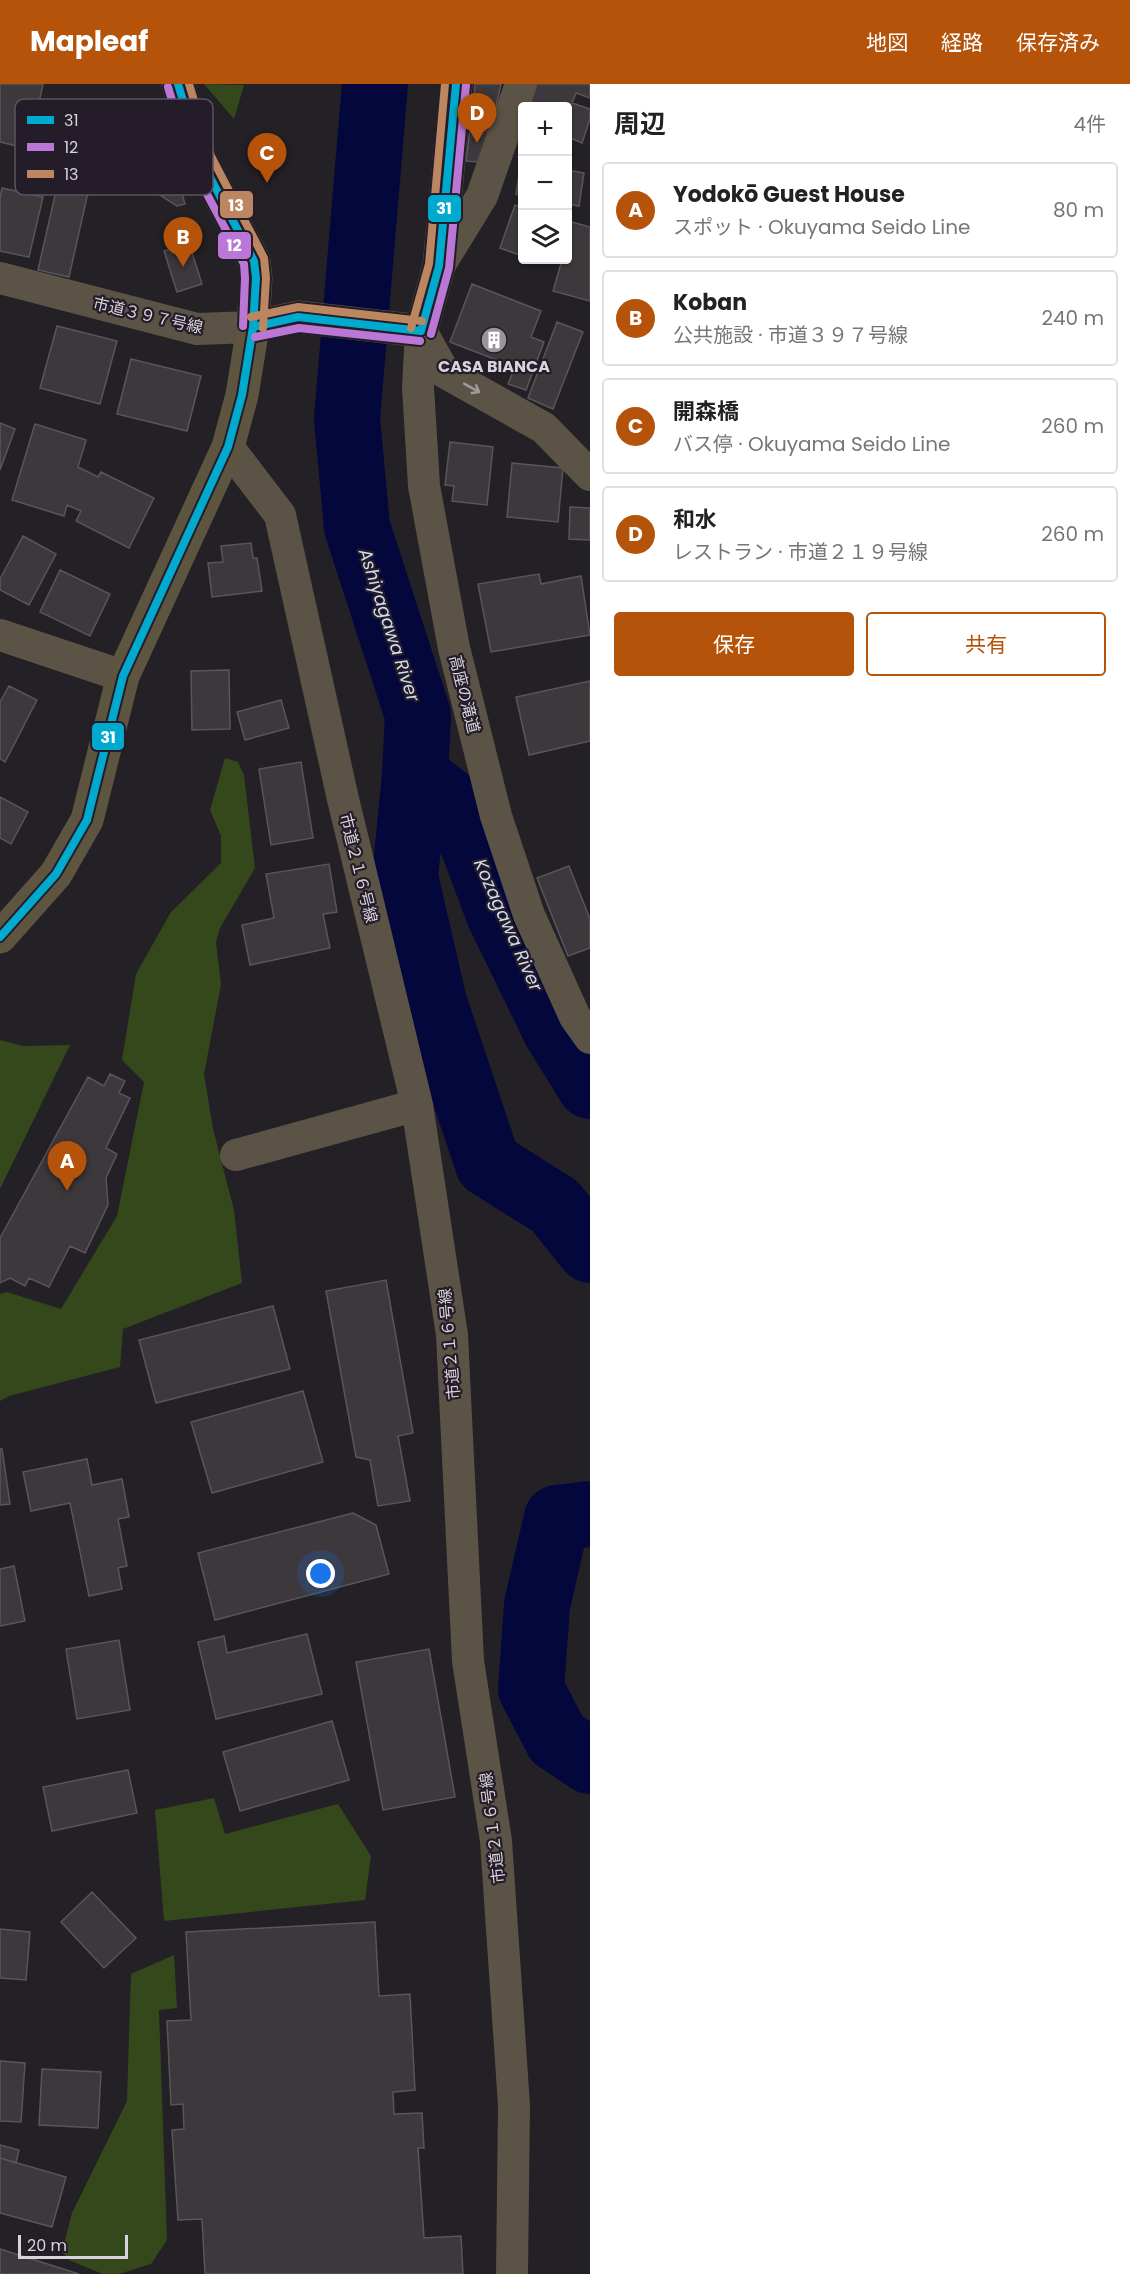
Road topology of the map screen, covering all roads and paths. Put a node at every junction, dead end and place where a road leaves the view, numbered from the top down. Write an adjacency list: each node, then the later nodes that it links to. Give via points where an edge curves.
1 (178, 84): 4 (main road)
2 (456, 84): 6 (main road)
3 (521, 84): 6 (street, via 482,196)
4 (183, 99)
5 (213, 183): 8 (main road, via 254,261)
6 (439, 266): 9 (main road)
7 (0, 278): 8 (street, 市道３９７号線, via 197,329)
8 (253, 327): 9 (main road, 市道３９７号線, via 298,317); 10 (main road, via 242,395)
9 (414, 330): 11 (street, one-way to 11, via 444,372 543,428); 15 (street, 高座の滝道, via 424,486 454,648 496,816 530,915 575,1017)
10 (228, 447): 13 (main road); 16 (street, 市道２１６号線, via 280,515)
11 (590, 476)
12 (0, 635): 13 (street)
13 (123, 676): 14 (main road, via 87,820 56,874)
14 (0, 937)
15 (590, 1038)
16 (417, 1105): 17 (street); 18 (street, 市道２１６号線, via 452,1335 468,1661 496,1841 514,2105)
17 (236, 1155)
18 (512, 2274)

